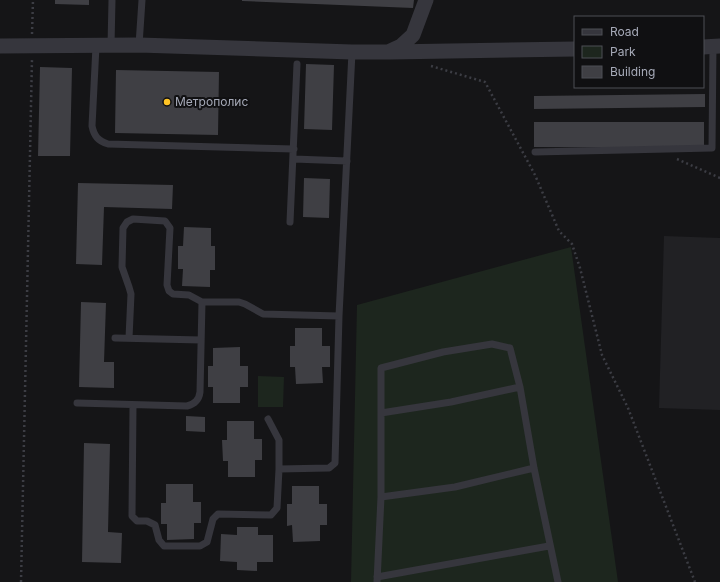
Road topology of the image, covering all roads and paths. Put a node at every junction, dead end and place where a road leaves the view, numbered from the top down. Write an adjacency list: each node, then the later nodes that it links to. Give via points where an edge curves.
1 (33, 0): 9 (path)
2 (112, 0): 7 (lane)
3 (142, 0): 5 (lane)
4 (426, 0): 12 (street, via 413,35)
5 (139, 45): 7 (street); 11 (street)
6 (0, 46): 9 (street)
7 (103, 46): 9 (street); 15 (lane, via 92,126 94,135 100,142)
8 (712, 46): 16 (lane, via 712,148)
9 (32, 47): 37 (path)
10 (574, 49): 12 (street)
11 (352, 52): 12 (street); 19 (lane)
12 (388, 52)
13 (297, 64): 15 (lane)
14 (425, 64): 39 (path, via 485,82 535,175 559,230 572,244 602,355 628,408)
15 (294, 149): 18 (lane)
16 (657, 150): 17 (lane); 20 (path)
17 (535, 152)
18 (294, 159): 19 (lane); 21 (lane)
19 (347, 161): 23 (lane)
20 (720, 178)
21 (290, 222)
22 (202, 302): 23 (lane, via 240,302 267,315); 25 (lane, via 189,295 173,294 169,290 168,223 133,219 123,228 122,267 130,294); 26 (lane)
23 (339, 316): 33 (lane, via 335,463 329,468)
24 (115, 338): 25 (lane)
25 (129, 338): 26 (lane)
26 (201, 340): 29 (lane, via 200,392 194,404)
27 (520, 387): 30 (lane, via 451,402); 30 (lane, via 510,348 492,344 443,352 381,368); 32 (lane)
28 (77, 404): 29 (lane)
29 (133, 406): 33 (lane, via 132,516 154,525 158,540 164,546 200,546 207,542 213,519 218,514 271,515 277,508)
30 (381, 413): 34 (lane)
31 (268, 419): 33 (lane, via 279,440)
32 (534, 468): 34 (lane, via 455,487); 35 (lane)
33 (279, 469)
34 (381, 497): 36 (lane)
35 (549, 546): 36 (lane); 38 (lane)
36 (377, 580)
37 (21, 582)
38 (558, 582)
39 (695, 582)

